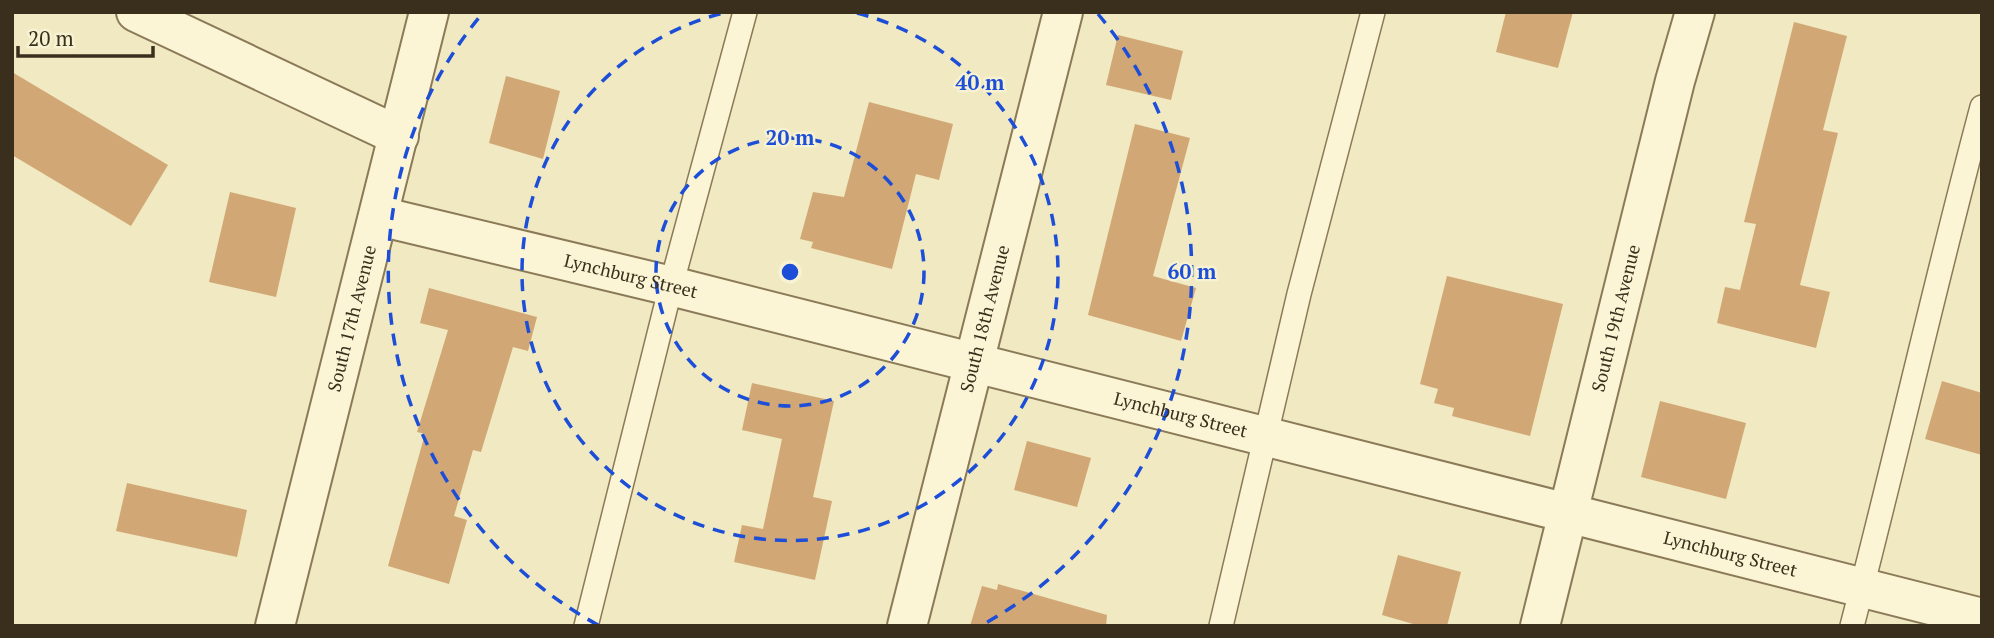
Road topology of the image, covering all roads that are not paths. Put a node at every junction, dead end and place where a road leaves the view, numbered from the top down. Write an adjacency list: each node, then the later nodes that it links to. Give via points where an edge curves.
1 (136, 12): 8 (street)
2 (429, 12): 8 (street, South 17th Avenue)
3 (745, 12): 10 (lane)
4 (1063, 12): 11 (street, South 18th Avenue)
5 (1373, 12): 12 (lane)
6 (1695, 12): 13 (street, South 19th Avenue)
7 (1982, 107): 14 (lane)
8 (399, 136): 9 (street, South 17th Avenue)
9 (379, 216): 10 (street, Lynchburg Street); 16 (street, South 17th Avenue)
10 (671, 286): 11 (street, Lynchburg Street); 17 (lane)
11 (975, 363): 12 (street, Lynchburg Street); 18 (street, South 18th Avenue)
12 (1265, 437): 13 (street, Lynchburg Street); 19 (lane)
13 (1569, 514): 14 (street, Lynchburg Street); 20 (street, South 19th Avenue)
14 (1862, 588): 15 (street, Lynchburg Street); 21 (lane)
15 (1982, 618)
16 (275, 626)
17 (586, 626)
18 (907, 626)
19 (1221, 626)
20 (1540, 626)
21 (1852, 626)

